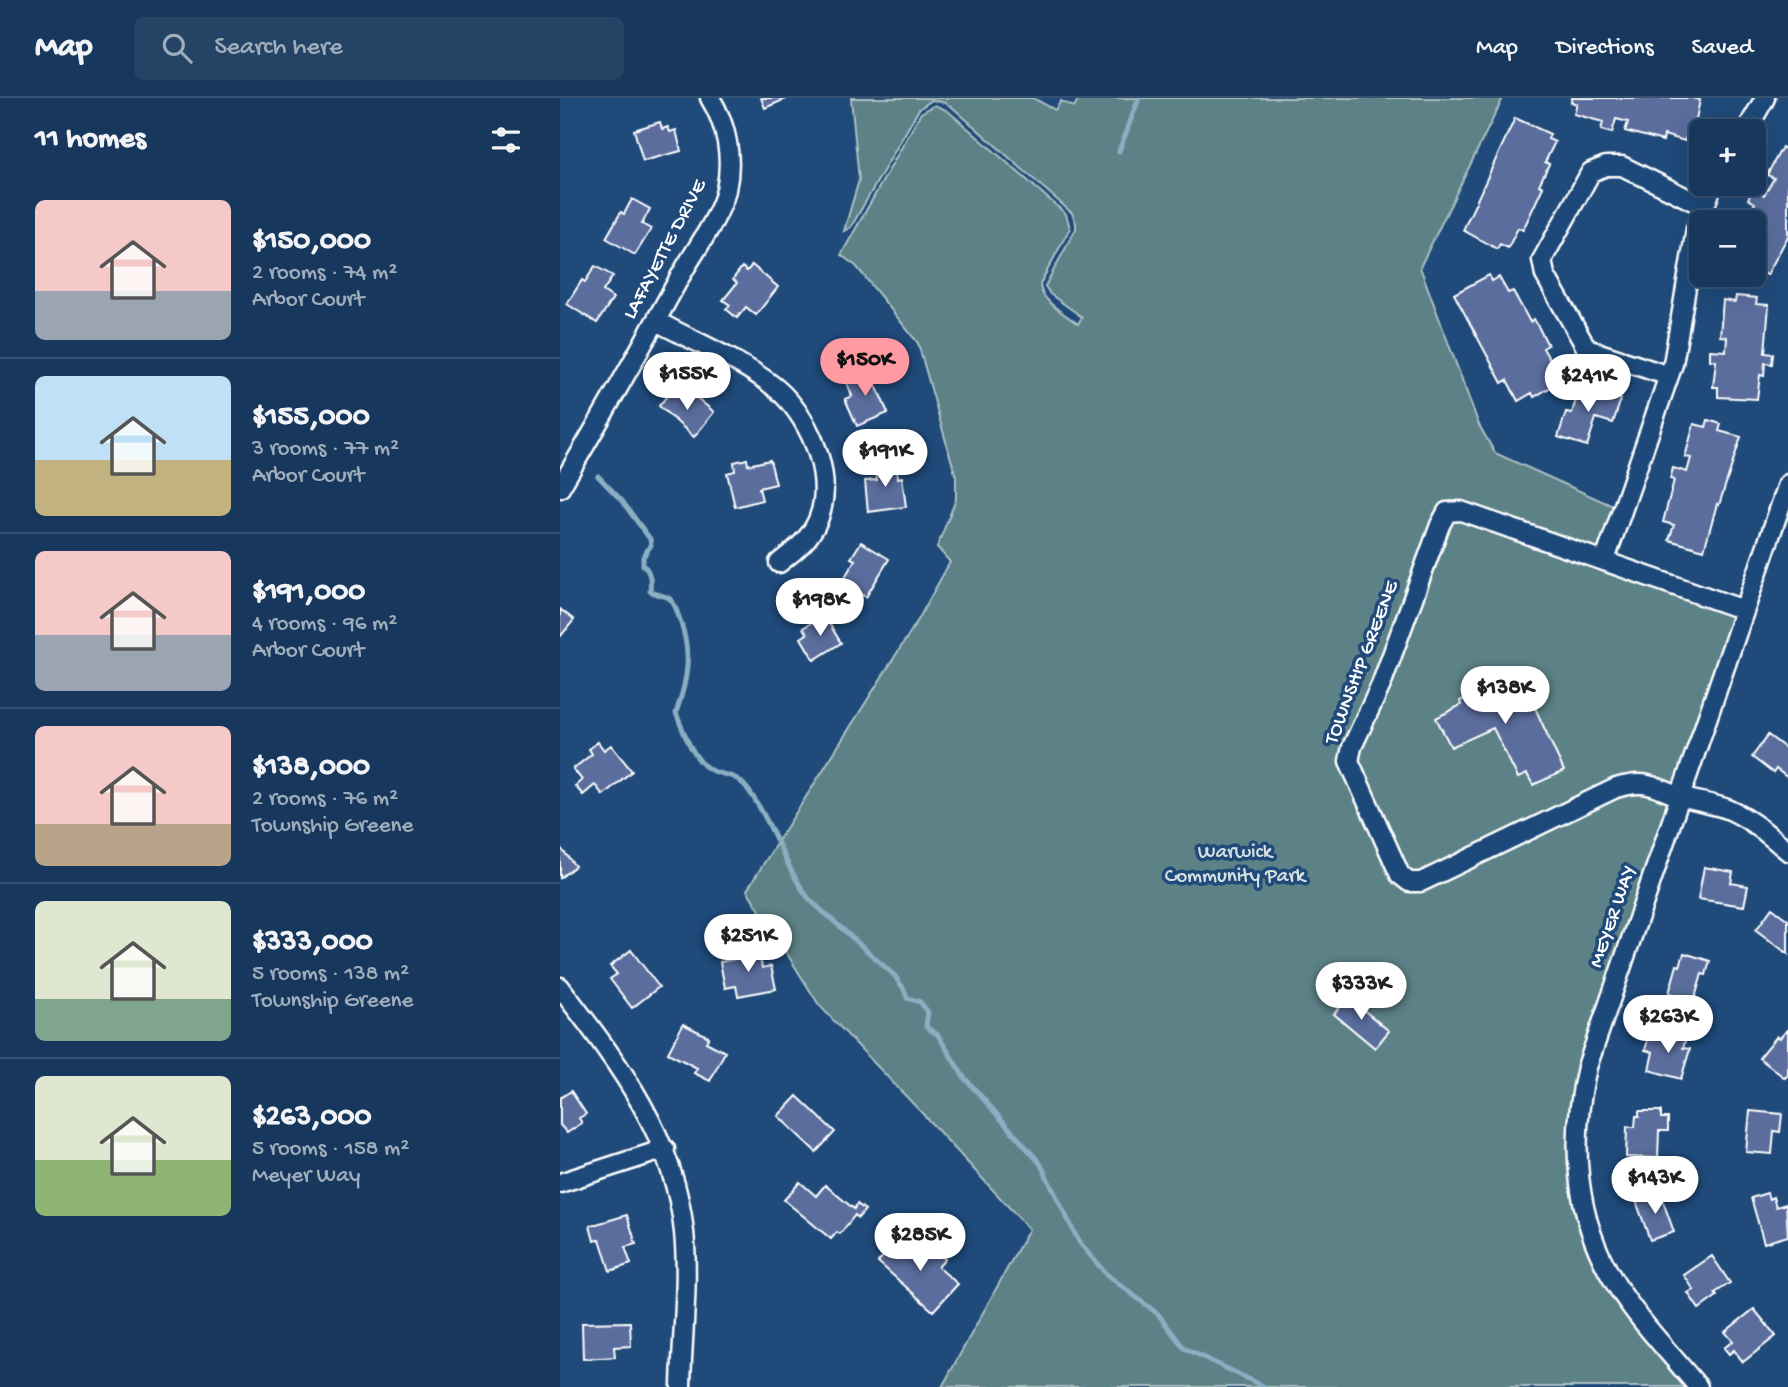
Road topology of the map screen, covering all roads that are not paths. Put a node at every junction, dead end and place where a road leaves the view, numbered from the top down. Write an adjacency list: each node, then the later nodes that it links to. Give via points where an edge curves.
1 (710, 98): 6 (street, LAFAYETTE DRIVE, via 724,128 729,169 725,193)
2 (1765, 98): 3 (street)
3 (1753, 119)
4 (1708, 196): 5 (street)
5 (1703, 206): 7 (street); 7 (street, via 1622,166 1606,166 1591,172 1542,260 1545,275 1587,349)
6 (656, 321): 9 (street, LAFAYETTE DRIVE); 11 (street, via 753,372 777,389 807,425 821,463 821,504 811,533)
7 (1671, 370): 10 (street)
8 (1788, 484): 12 (street, MEYER WAY)
9 (560, 488)
10 (1605, 560): 12 (street, TOWNSHIP GREENE); 13 (street, TOWNSHIP GREENE, via 1461,511 1447,512 1349,761 1400,875 1409,882 1421,881 1616,788 1633,783 1653,785)
11 (779, 563)
12 (1744, 610): 13 (street, MEYER WAY)
13 (1680, 797): 14 (street, via 1730,810); 19 (street, MEYER WAY, via 1587,1067 1579,1102 1576,1160 1588,1224 1606,1267 1636,1313)
14 (1788, 851)
15 (560, 987): 16 (street, via 641,1101)
16 (666, 1149): 17 (street); 18 (street, via 685,1243)
17 (560, 1183)
18 (681, 1387)
19 (1698, 1387)

